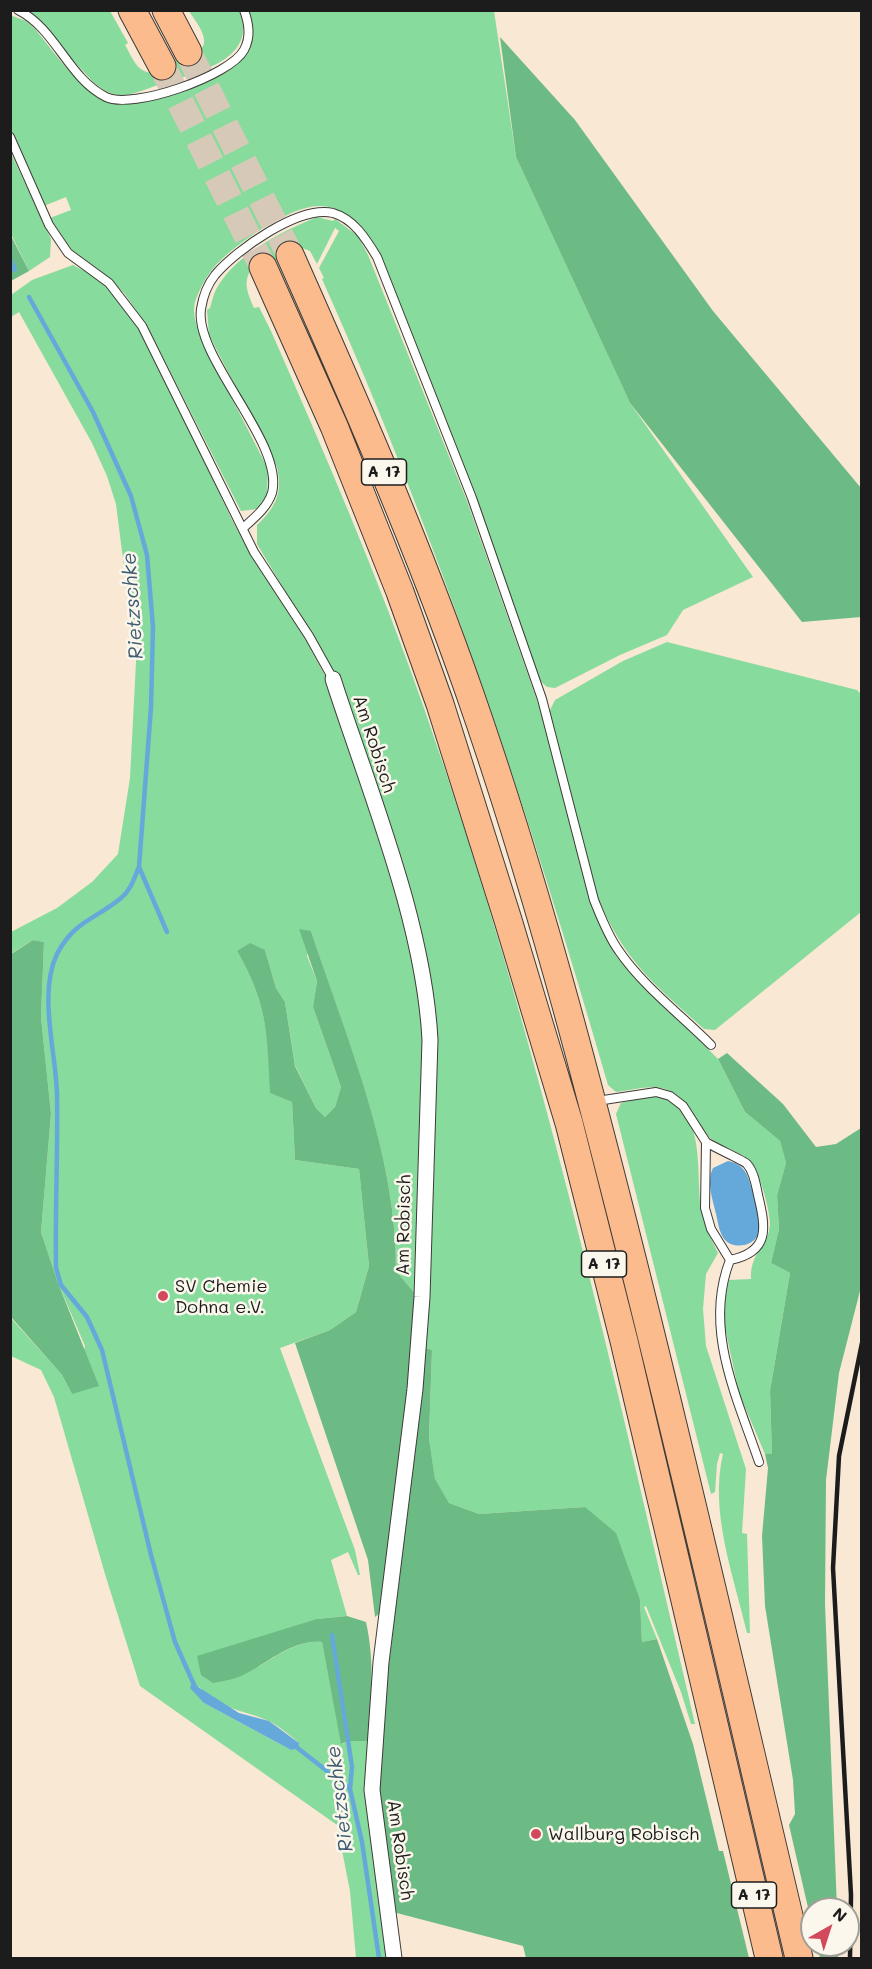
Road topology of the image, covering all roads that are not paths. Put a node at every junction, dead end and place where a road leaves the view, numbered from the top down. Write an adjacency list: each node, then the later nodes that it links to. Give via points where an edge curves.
1 (18, 10): 4 (lane, via 41,27 92,88 110,99 130,100 225,69 243,52 247,42)
2 (132, 10): 6 (highway)
3 (166, 10): 5 (highway)
4 (244, 10)
5 (188, 52)
6 (162, 66)
7 (10, 137): 10 (lane, Am Robisch, via 32,190 68,253 109,283 142,326)
8 (290, 255): 13 (highway, A 17, via 358,410 469,692 536,901)
9 (263, 267): 18 (highway, A 17, via 334,426 400,592 440,704 569,1123)
10 (243, 528): 11 (lane, Am Robisch); 12 (lane, via 267,504 273,482 257,435 207,342 200,319 205,291 214,275 234,257 271,232 308,213 334,213 361,232 376,257 472,498 542,699 594,900 606,928 634,970)
11 (333, 679): 17 (street, Am Robisch, via 398,879 428,1000 430,1040 415,1389 381,1662 372,1790)
12 (711, 1045)
13 (593, 1102): 14 (lane, via 648,1092 670,1096 683,1106); 19 (highway, A 17)
14 (706, 1143): 15 (lane, via 705,1208 711,1229); 15 (lane, via 746,1163 764,1223 757,1245 748,1254)
15 (730, 1260): 16 (lane, via 719,1303 720,1338)
16 (759, 1462)
17 (394, 1959)
18 (769, 1959)
19 (800, 1959)

